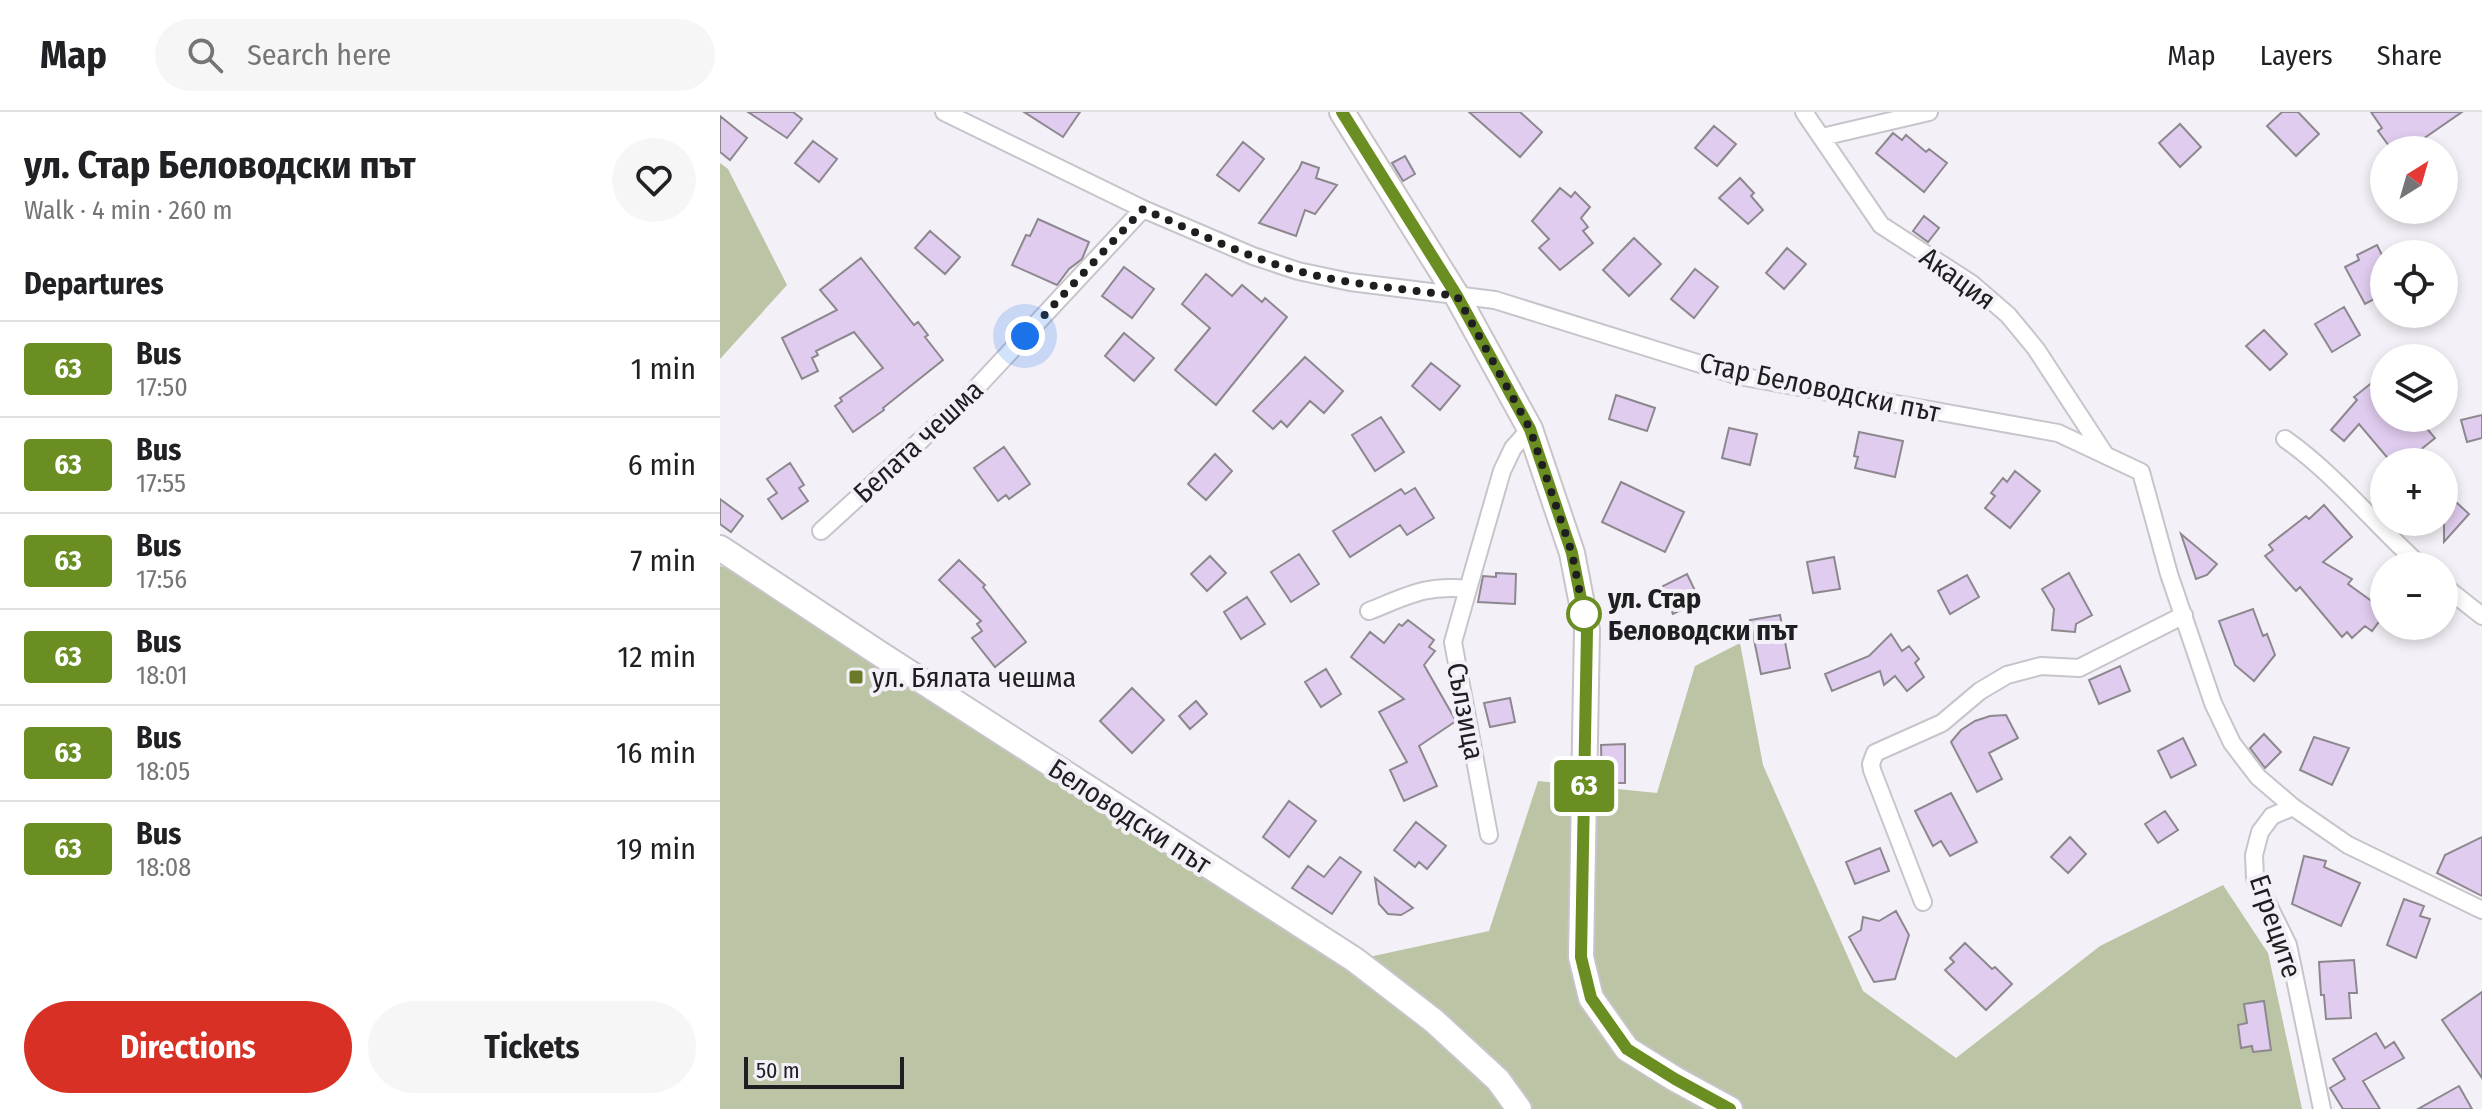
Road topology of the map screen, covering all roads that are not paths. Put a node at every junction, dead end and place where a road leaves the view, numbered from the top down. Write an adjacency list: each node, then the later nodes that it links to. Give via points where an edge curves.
1 (944, 112): 6 (street, Стар Беловодски път)
2 (1342, 112): 7 (street)
3 (1804, 112): 5 (street, Акация)
4 (1929, 112): 5 (street)
5 (1822, 137): 10 (street, Акация, via 1881,225 1972,284 2008,315)
6 (1143, 209): 7 (street, Стар Беловодски път, via 1298,271); 11 (street, Белата чешма, via 966,399)
7 (1457, 296): 8 (street); 10 (street, Стар Беловодски път, via 1495,300 1739,376 2058,433)
8 (1530, 429): 14 (street, Сълзица, via 1502,471); 24 (street, via 1572,553 1587,630 1581,957 1591,998 1627,1049)
9 (2285, 439): 13 (street, via 2308,455)
10 (2104, 453): 17 (street, Стар Беловодски път, via 2141,472)
11 (821, 531)
12 (720, 548): 23 (street, Беловодски път, via 1355,960 1434,1021 1498,1080)
13 (2405, 552)
14 (1468, 589): 16 (street, via 1443,586); 20 (street, Сълзица, via 1453,642)
15 (2458, 597): 18 (street)
16 (1369, 611)
17 (2184, 615): 19 (street, Стар Беловодски път, via 2232,743 2258,777); 21 (street, via 2079,668 2041,666 2007,675 1942,723 1875,753 1872,770)
18 (2482, 616)
19 (2293, 807): 22 (street, Стар Беловодски път, via 2348,845); 25 (street, Егреците, via 2272,816 2260,832 2255,878 2288,945)
20 (1489, 835)
21 (1923, 902)
22 (2482, 910)
23 (1519, 1109)
24 (1730, 1109)
25 (2322, 1109)

